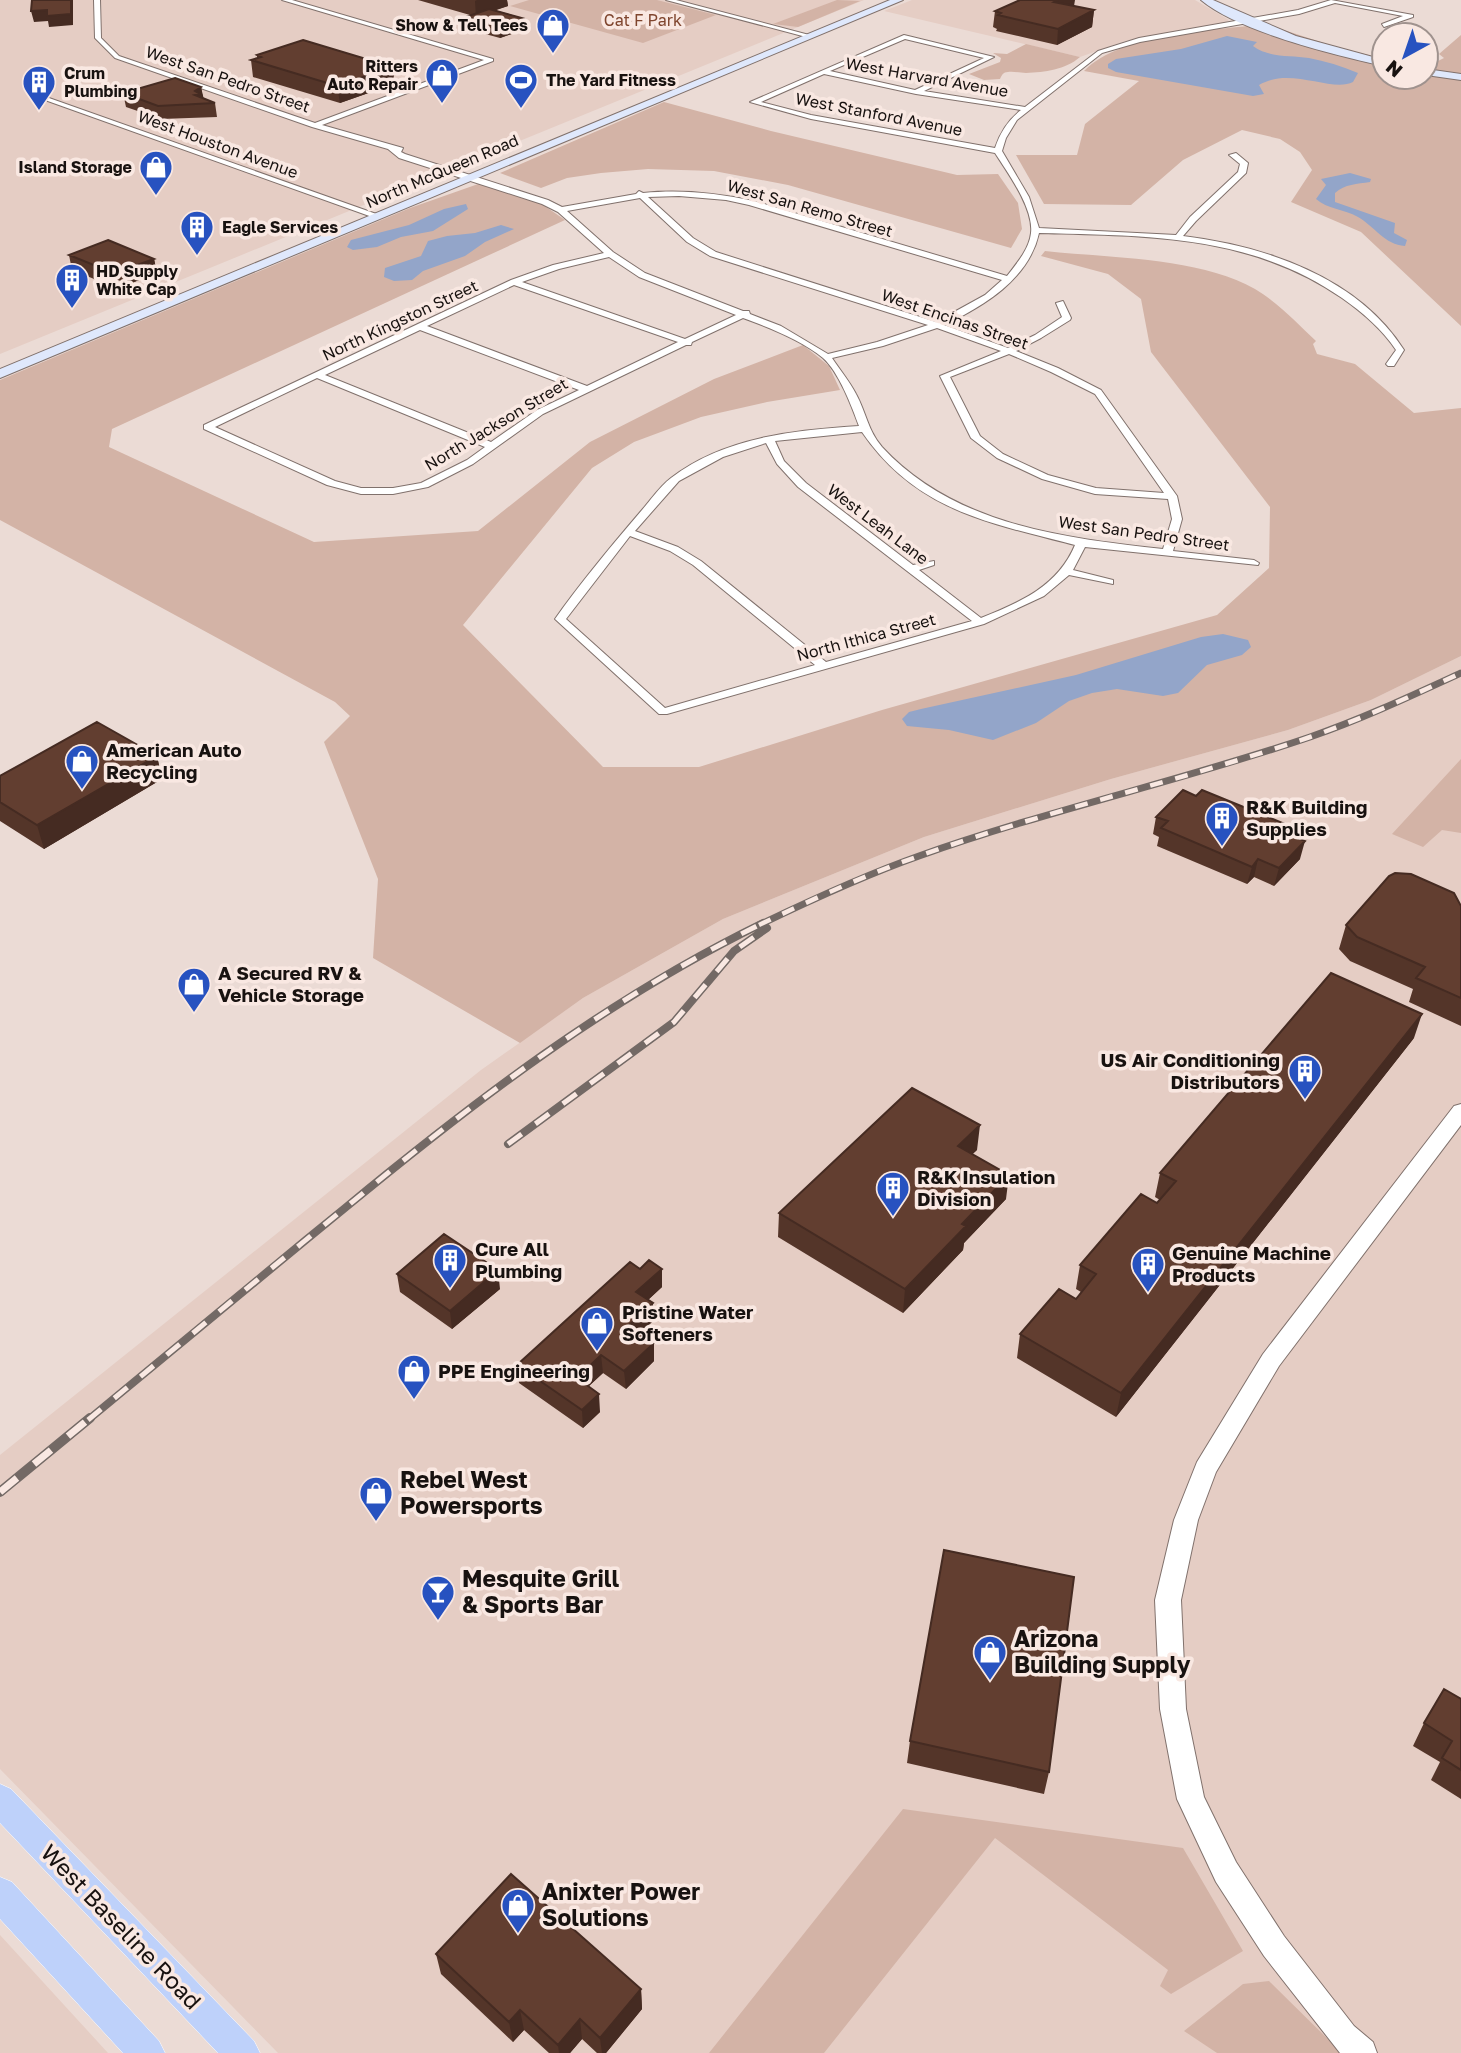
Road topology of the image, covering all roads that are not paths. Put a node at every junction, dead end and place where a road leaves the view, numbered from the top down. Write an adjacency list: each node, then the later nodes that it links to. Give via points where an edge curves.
1 (97, 0): 21 (street, West San Pedro Street, via 98,38 117,57)
2 (285, 0): 21 (street, via 491,60)
3 (669, 0): 9 (street)
4 (874, 0): 12 (main road, North McQueen Road)
5 (898, 0): 13 (main road, North McQueen Road)
6 (1206, 0): 11 (main road)
7 (1337, 1): 10 (street, via 1411,16); 11 (street)
8 (712, 4): 9 (street)
9 (701, 8): 12 (street)
10 (1401, 21)
11 (1248, 22): 14 (main road); 20 (street, via 1139,40 1100,52)
12 (795, 33): 13 (street); 24 (main road, North McQueen Road)
13 (810, 36): 24 (main road, North McQueen Road)
14 (1370, 59)
15 (824, 72): 18 (street, West Harvard Avenue); 18 (street, via 904,37 991,57); 22 (street, West Stanford Avenue, via 754,102 811,117)
16 (1440, 74): 17 (main road)
17 (1461, 77)
18 (916, 92): 20 (street, West Harvard Avenue)
19 (47, 99): 26 (street, West Houston Avenue)
20 (1026, 109): 22 (street, via 1014,119)
21 (315, 125): 24 (street, West San Pedro Street, via 402,156)
22 (998, 150): 29 (street, via 1024,193)
23 (1233, 155): 30 (street, via 1244,163 1241,173)
24 (470, 172): 26 (main road, North McQueen Road); 27 (street, West San Pedro Street); 28 (main road, North McQueen Road)
25 (639, 193): 27 (street, West San Remo Street); 34 (street, West San Remo Street, via 731,198); 40 (street, West Encinas Street, via 690,240 713,254)
26 (362, 210): 28 (street, West Houston Avenue); 37 (main road, North McQueen Road)
27 (561, 210): 32 (street, West San Pedro Street)
28 (378, 216): 38 (main road, North McQueen Road)
29 (1035, 230): 30 (street); 34 (street, via 1022,263)
30 (1179, 236): 33 (street)
31 (1280, 248): 33 (street)
32 (610, 254): 35 (street, North Kingston Street); 39 (street, West San Pedro Street, via 667,286)
33 (1267, 255): 46 (street, via 1337,288 1378,323 1400,350)
34 (1007, 279): 40 (street)
35 (514, 282): 41 (street, North Kingston Street); 42 (street)
36 (1060, 303): 43 (street, via 1067,317 1049,332)
37 (134, 304): 38 (main road); 45 (main road, North McQueen Road)
38 (151, 311): 47 (main road, North McQueen Road)
39 (746, 313): 42 (street, North Jackson Street); 44 (street, West San Pedro Street)
40 (937, 325): 43 (street, West Encinas Street); 44 (street)
41 (419, 327): 48 (street, North Kingston Street); 49 (street)
42 (688, 342): 49 (street, North Jackson Street)
43 (1010, 351): 54 (street, West Encinas Street, via 1098,392); 54 (street, via 944,376 976,438 1000,456 1045,477 1095,491)
44 (827, 357): 51 (street, West San Pedro Street, via 852,395)
45 (0, 359)
46 (1391, 364)
47 (0, 374)
48 (317, 376): 50 (street, North Kingston Street); 53 (street)
49 (586, 389): 53 (street, North Jackson Street, via 540,412)
50 (207, 427): 53 (street, North Jackson Street, via 361,491 424,485)
51 (865, 429): 52 (street); 56 (street, West San Pedro Street, via 894,465 948,503 982,518)
52 (769, 439): 55 (street, via 715,456 674,481); 60 (street, West Leah Lane, via 780,462 802,485)
53 (490, 446)
54 (1171, 496): 57 (street, via 1177,519)
55 (628, 532): 64 (street, via 697,563); 64 (street, North Ithica Street, via 560,619 663,712)
56 (1081, 543): 57 (street, West San Pedro Street); 61 (street, North Ithica Street, via 1077,559)
57 (1167, 554): 59 (street, West San Pedro Street)
58 (930, 563): 60 (street)
59 (1254, 563)
60 (911, 569): 63 (street, West Leah Lane)
61 (1066, 571): 62 (street); 63 (street, North Ithica Street, via 1027,604)
62 (1109, 582)
63 (980, 622): 64 (street, North Ithica Street)
64 (822, 665)
65 (1461, 1111): 70 (street, via 1271,1360 1211,1458 1186,1520 1168,1600 1173,1709 1191,1799 1226,1872 1274,1946)
66 (2, 1806): 69 (main road, West Baseline Road)
67 (0, 1894): 68 (main road)
68 (147, 2053)
69 (242, 2053)
70 (1362, 2053)

